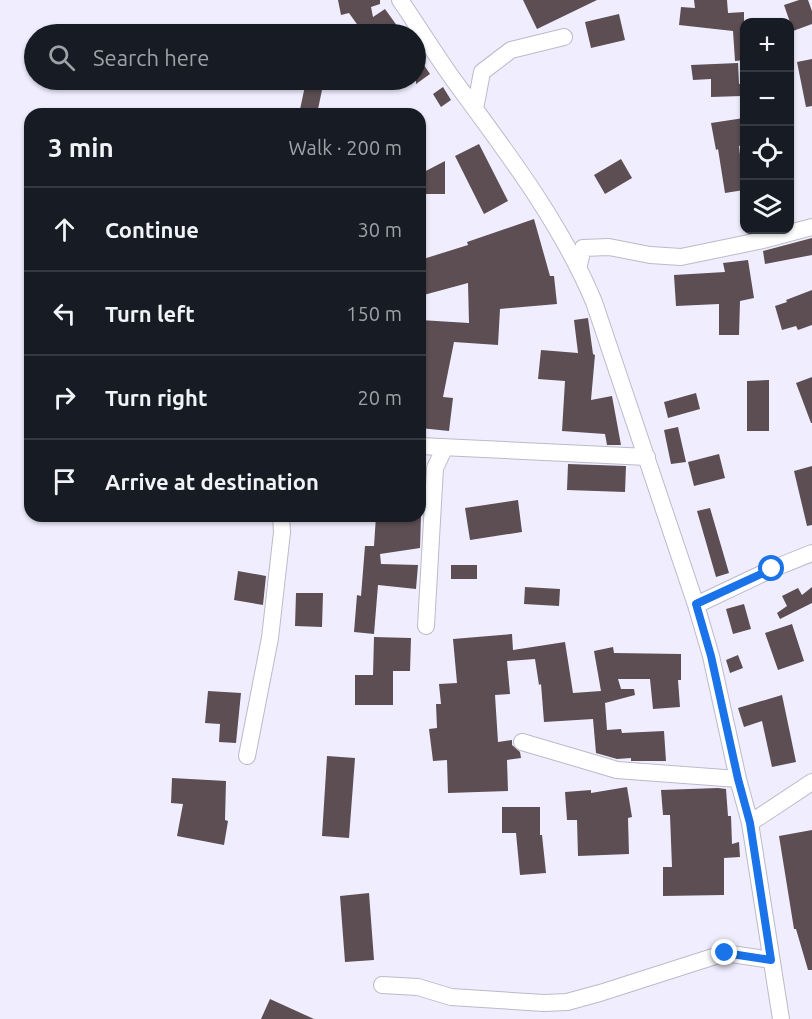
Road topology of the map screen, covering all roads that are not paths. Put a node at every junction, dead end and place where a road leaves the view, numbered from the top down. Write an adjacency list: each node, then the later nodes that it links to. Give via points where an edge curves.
1 (400, 0): 2 (street)
2 (417, 24)
3 (564, 37): 5 (street, via 511,50 482,72)
4 (426, 38): 5 (street)
5 (475, 109): 7 (street, via 522,174)
6 (812, 227): 7 (street, via 681,257 609,247 583,248)
7 (579, 265): 10 (street)
8 (426, 446): 9 (street)
9 (445, 447): 10 (street); 14 (street, via 435,468)
10 (647, 458): 13 (street)
11 (281, 522): 16 (street, via 270,638)
12 (812, 553): 13 (street)
13 (696, 604): 17 (street)
14 (426, 626)
15 (522, 742): 17 (street, via 617,770)
16 (247, 756)
17 (738, 779): 19 (street)
18 (812, 782): 19 (street)
19 (750, 823): 20 (street)
20 (771, 960): 21 (street, via 725,953 567,1002 451,997 418,987); 22 (street)
21 (381, 985)
22 (781, 1019)

